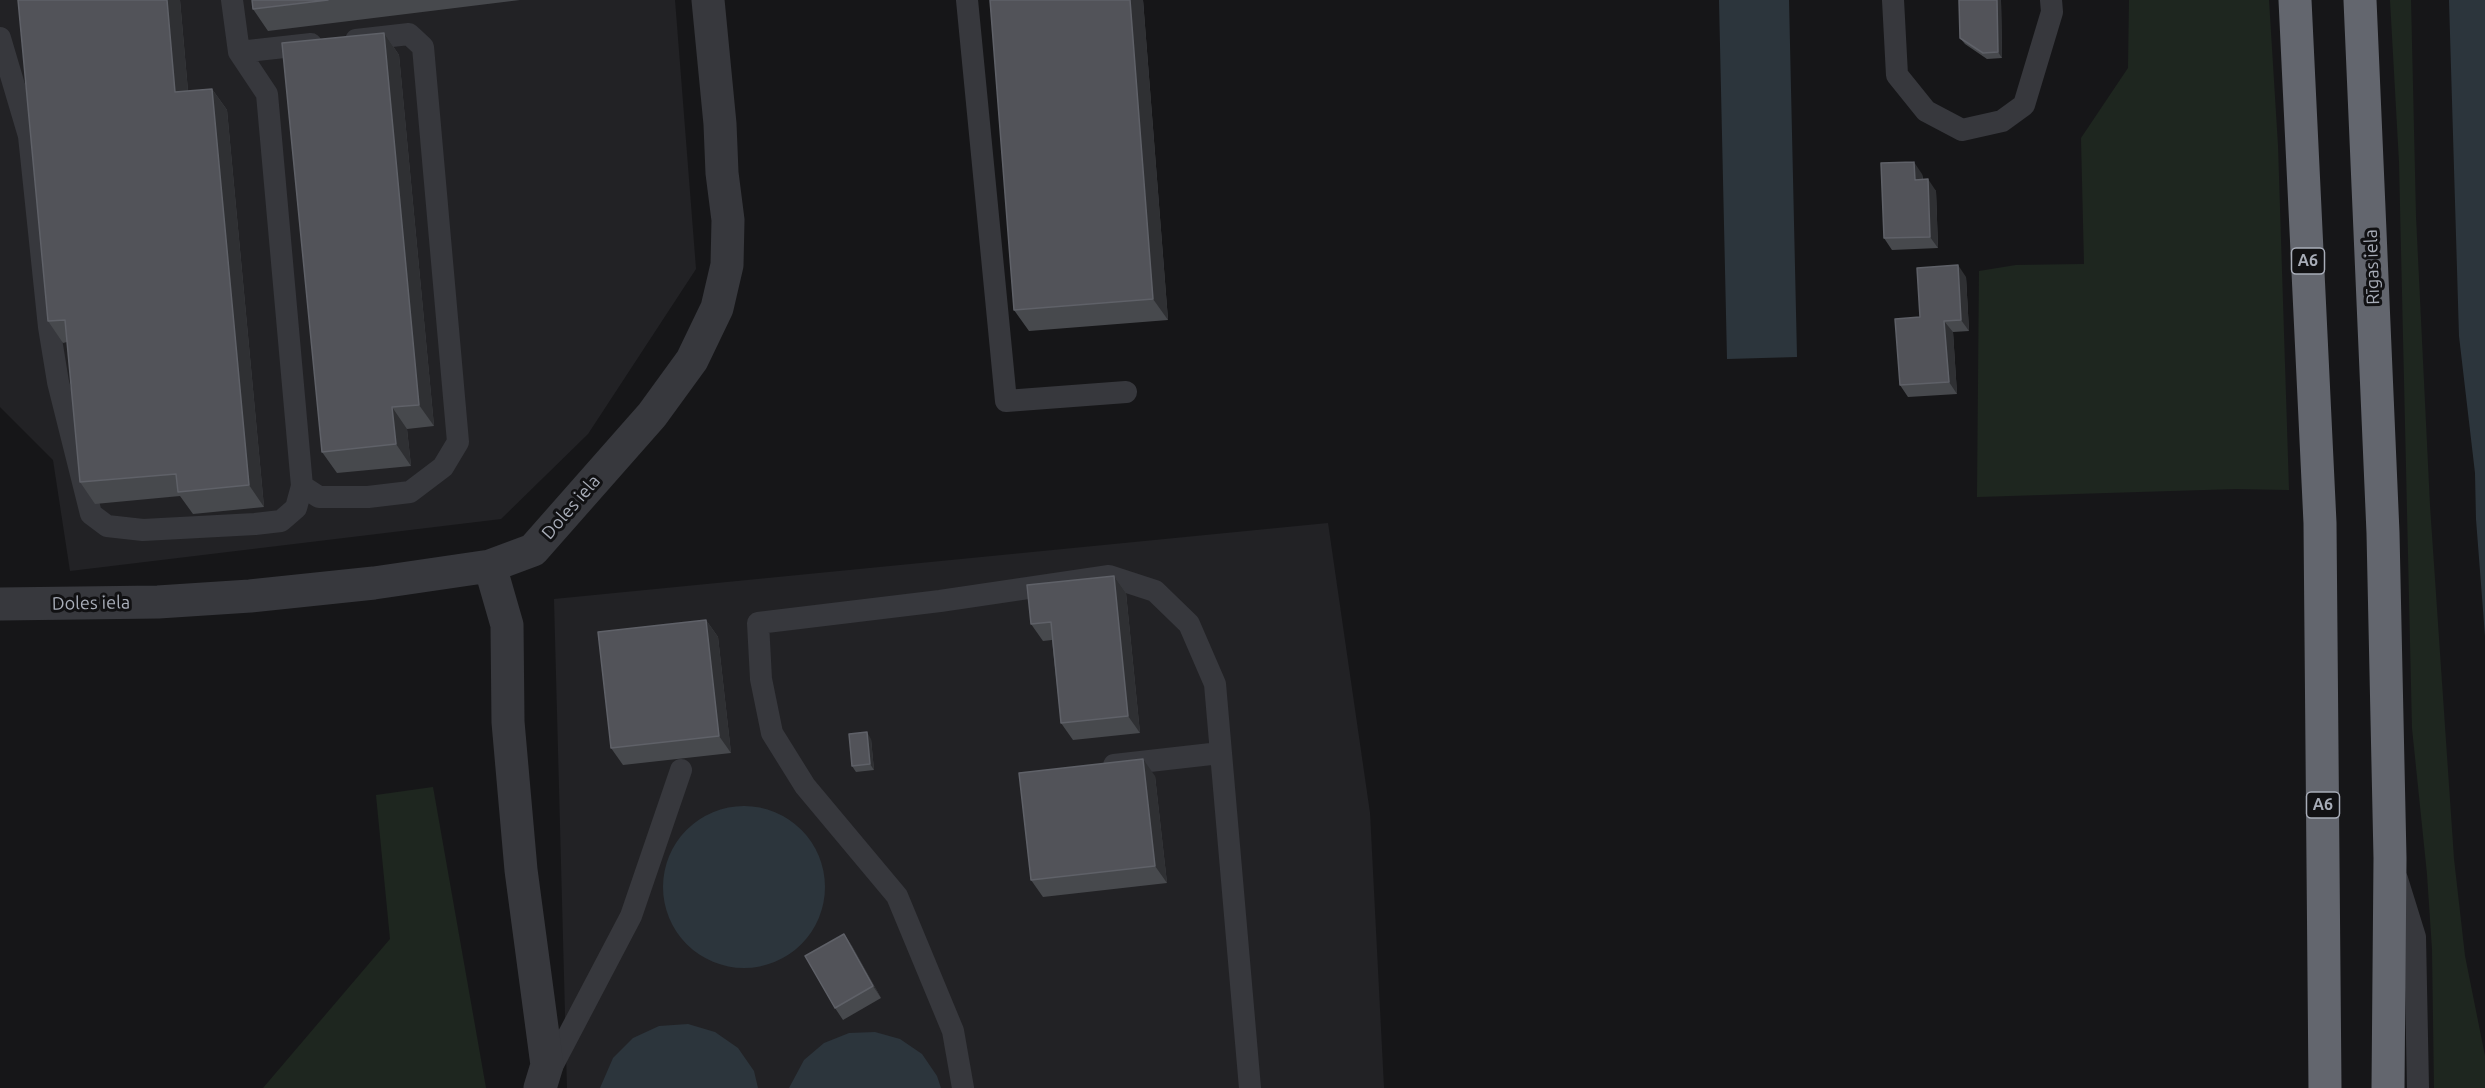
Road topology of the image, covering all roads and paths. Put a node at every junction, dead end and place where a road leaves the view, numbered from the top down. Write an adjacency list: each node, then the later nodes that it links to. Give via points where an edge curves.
1 (232, 0): 9 (lane)
2 (708, 0): 12 (street, Doles iela, via 728,220 727,265 717,308 692,360 652,415 533,550)
3 (967, 0): 10 (lane, via 1006,401)
4 (1893, 0): 5 (lane, via 1896,75 1926,111 1962,130 2002,121 2024,105 2052,12)
5 (2052, 0)
6 (2295, 0): 21 (highway, A6, via 2320,523)
7 (2360, 0): 17 (highway, Rīgas iela, via 2383,533)
8 (0, 38): 11 (lane, via 29,136 56,371 91,514 107,526 143,530 255,525 282,521 296,508)
9 (239, 52): 11 (lane, via 267,94); 11 (lane, via 410,34 423,47 458,442 443,467 410,492 319,497)
10 (1126, 392)
11 (302, 486)
12 (490, 566): 13 (street, Doles iela, via 374,584 250,596 158,602); 18 (street, via 507,626 508,722 521,870 547,1065)
13 (0, 604)
14 (1220, 753): 15 (lane); 19 (lane, via 1215,684 1189,624 1155,591 1109,576 940,602 758,623 760,679 772,733 805,786 897,896 953,1031); 20 (lane)
15 (1096, 768)
16 (681, 770): 18 (lane, via 631,916)
17 (2390, 858): 22 (highway, Rīgas iela); 23 (lane, via 2415,936)
18 (541, 1088)
19 (963, 1088)
20 (1250, 1088)
21 (2325, 1088)
22 (2388, 1088)
23 (2418, 1088)

